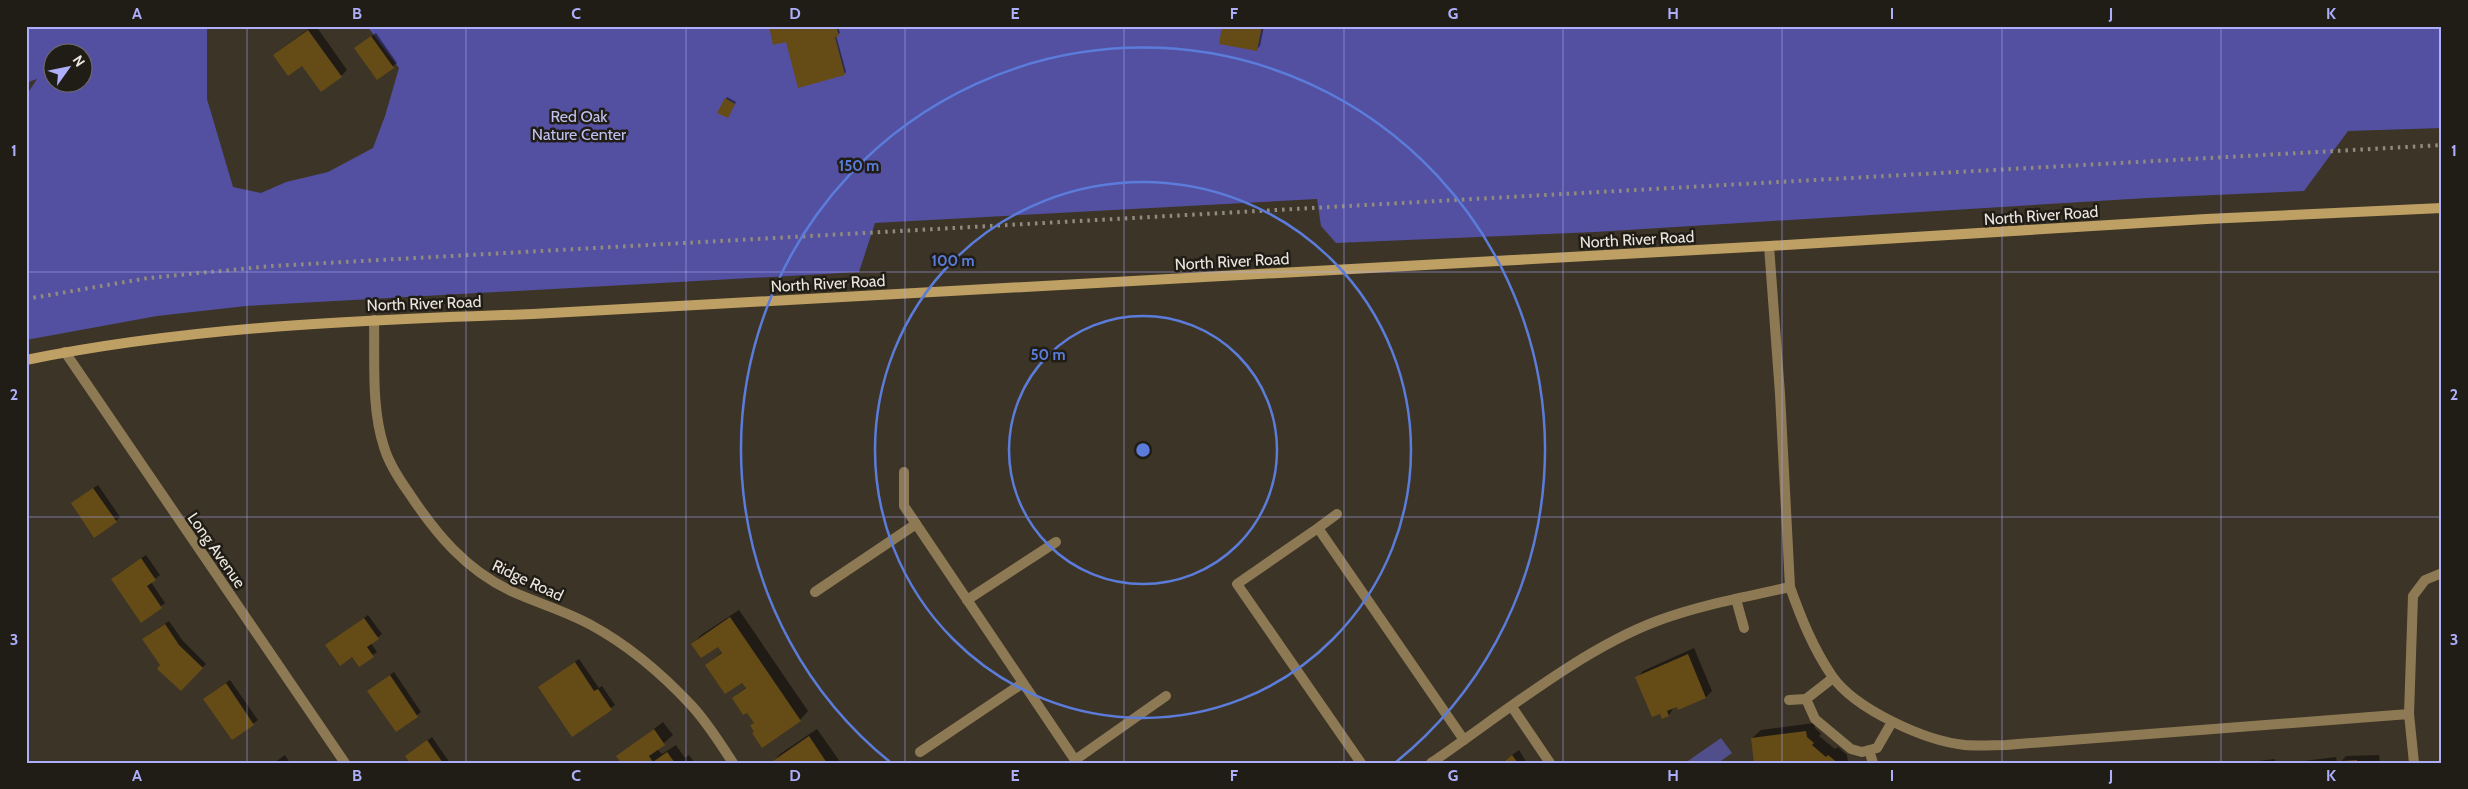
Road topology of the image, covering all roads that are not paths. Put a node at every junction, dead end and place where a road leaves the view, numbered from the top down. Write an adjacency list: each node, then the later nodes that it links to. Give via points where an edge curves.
1 (2442, 208): 2 (main road, North River Road)
2 (1769, 246): 3 (main road, North River Road); 12 (street)
3 (374, 320): 4 (main road, North River Road, via 199,333); 30 (street, Ridge Road, via 378,418 384,447 396,474 426,520 462,560 485,578 590,625 627,648 692,706)
4 (65, 352): 5 (main road, North River Road); 29 (street, Long Avenue)
5 (26, 360)
6 (904, 472): 8 (street, via 904,506)
7 (1337, 514): 9 (street)
8 (916, 524): 13 (street); 15 (street)
9 (1318, 528): 25 (street); 31 (street, via 1237,584)
10 (1056, 542): 15 (street)
11 (2442, 573): 23 (street, via 2425,580 2413,596)
12 (1790, 587): 14 (street); 17 (street, via 1807,634)
13 (815, 592)
14 (1736, 599): 16 (street); 22 (street, via 1692,609 1624,636 1577,662)
15 (967, 600): 18 (street)
16 (1744, 628)
17 (1833, 678): 20 (street); 24 (street, via 1863,704)
18 (1023, 683): 27 (street); 28 (street)
19 (1166, 696): 28 (street)
20 (1806, 699): 21 (street); 26 (street, via 1815,719 1837,737 1852,748 1862,752)
21 (1789, 700)
22 (1512, 707): 25 (street); 33 (street)
23 (2409, 714): 24 (street, via 2006,745 1964,745 1915,733); 35 (street)
24 (1892, 722): 26 (street, via 1877,748)
25 (1464, 740): 32 (street)
26 (1869, 750): 34 (street)
27 (920, 752)
28 (1076, 761)
29 (345, 763)
30 (733, 763)
31 (1361, 763)
32 (1431, 763)
33 (1550, 763)
34 (1872, 763)
35 (2414, 763)

